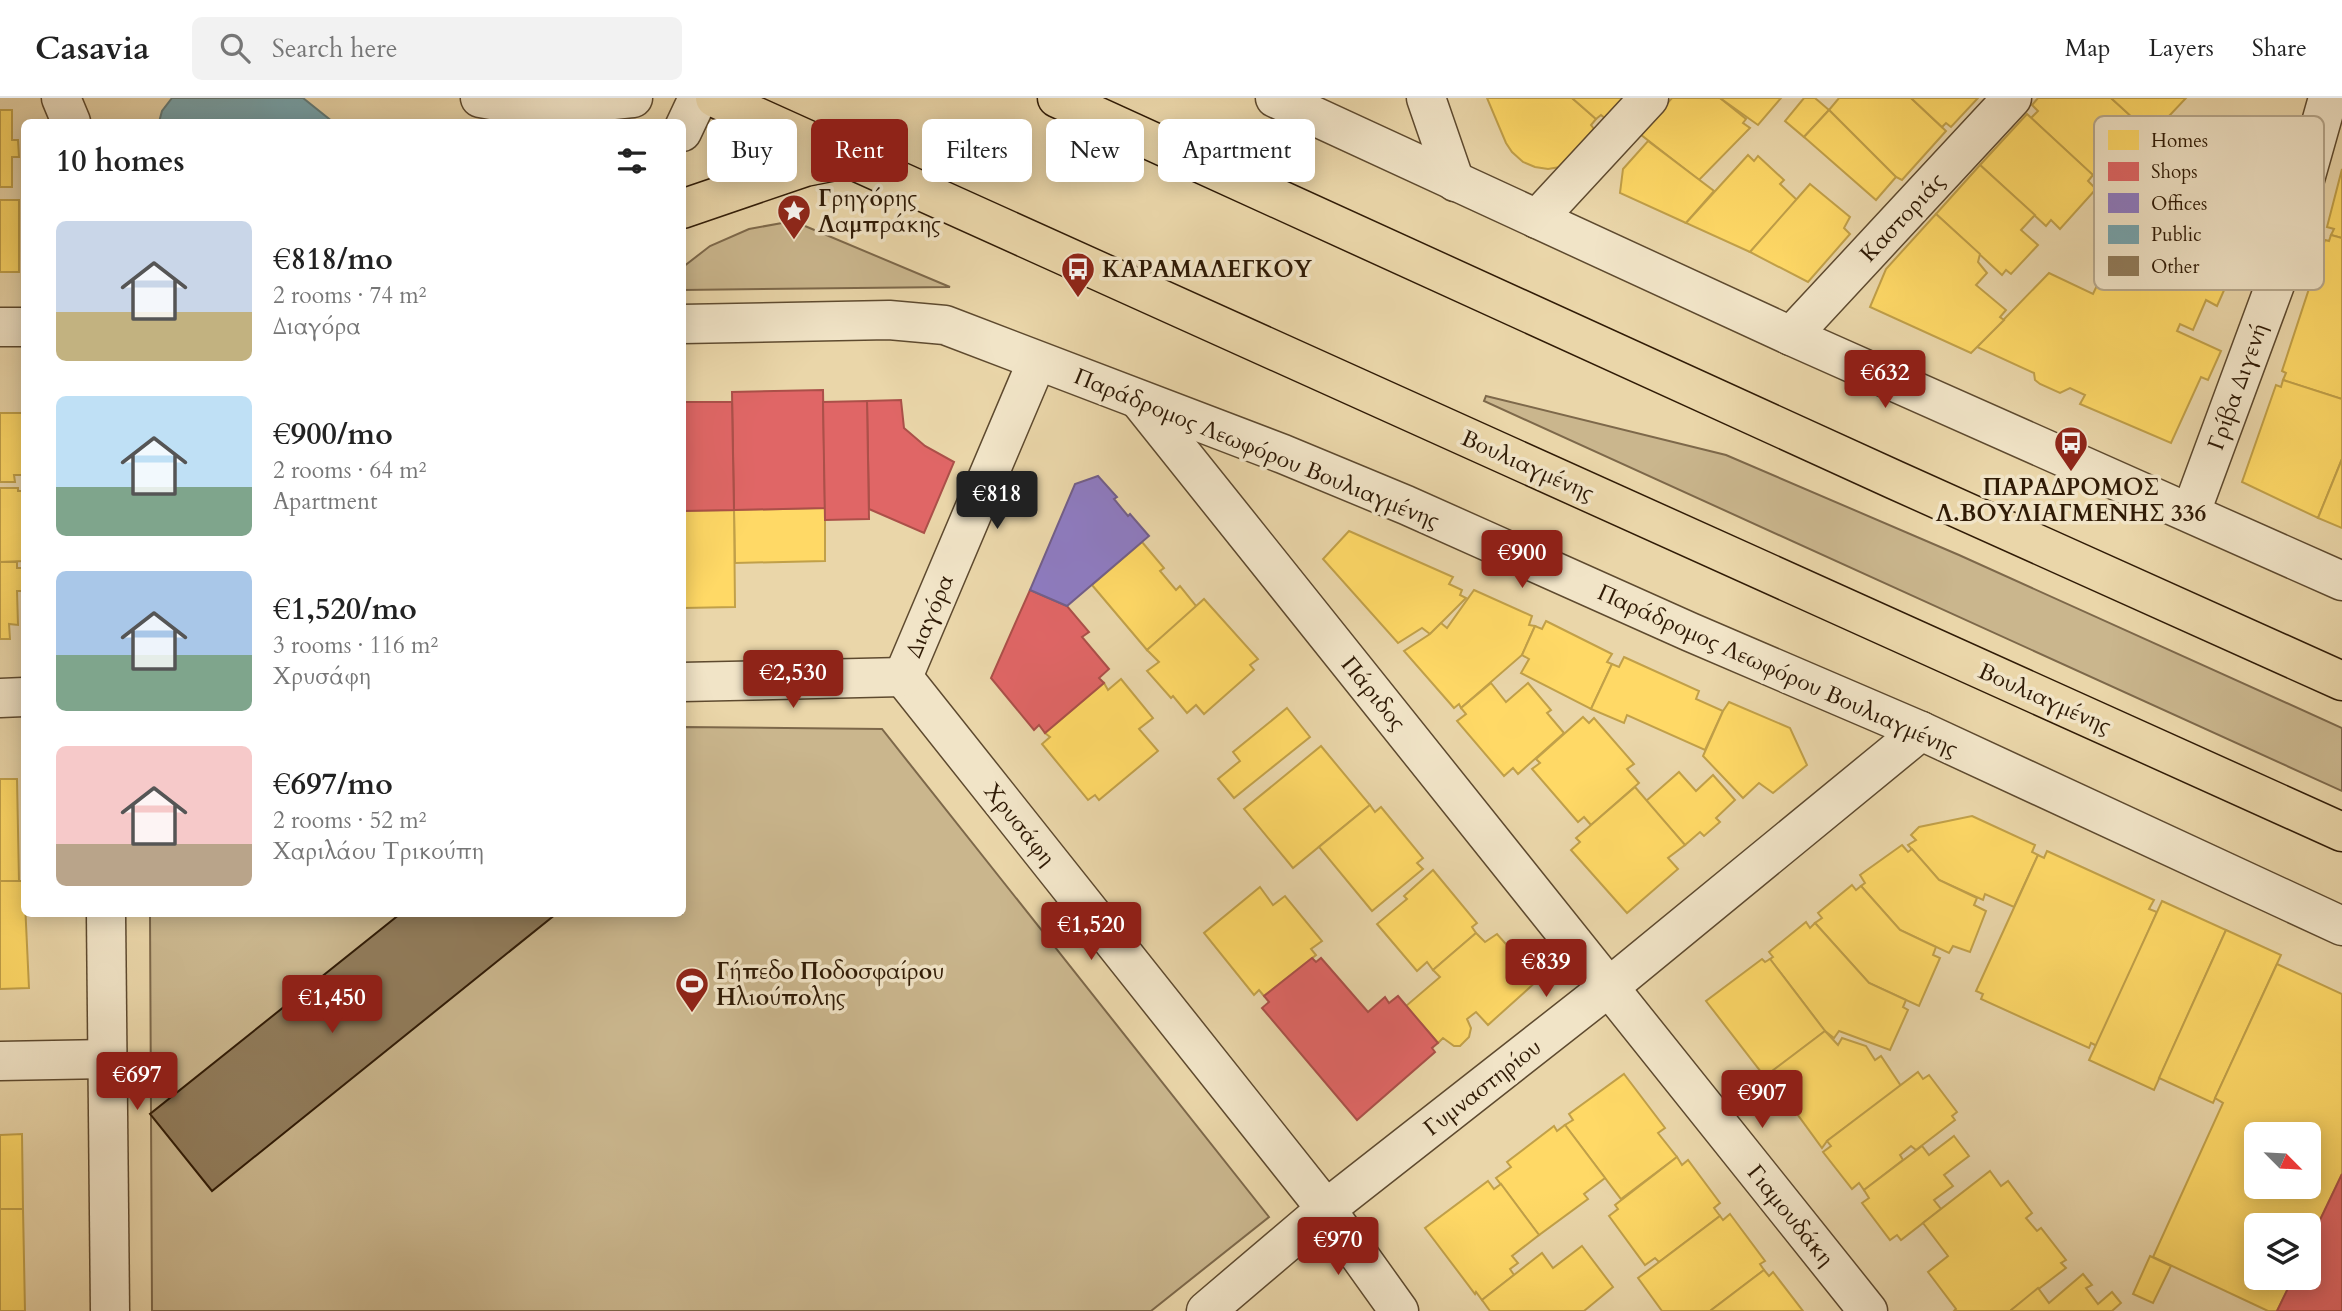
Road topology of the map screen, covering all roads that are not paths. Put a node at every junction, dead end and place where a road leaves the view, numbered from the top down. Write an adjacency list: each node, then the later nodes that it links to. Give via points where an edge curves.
1 (61, 98): 13 (street)
2 (480, 98): 3 (street, via 552,104)
3 (633, 98)
4 (698, 98): 14 (street)
5 (715, 98): 15 (main road, Βουλιαγμένης)
6 (1057, 98): 31 (main road)
7 (1275, 98): 18 (street)
8 (1426, 98): 18 (street)
9 (1649, 98): 20 (street)
10 (2012, 98): 25 (street, Καστοριάς)
11 (2328, 98): 12 (street, Γρίβα Διγενή)
12 (2323, 116)
13 (70, 119)
14 (686, 123)
15 (811, 141)
16 (811, 166): 19 (main road)
17 (903, 182): 36 (main road, Βουλιαγμένης)
18 (1455, 182): 20 (street)
19 (686, 208)
20 (1537, 219): 25 (street)
21 (2273, 290): 28 (street, Γρίβα Διγενή)
22 (686, 324): 26 (street, Παράδρομος Λεωφόρου Βουλιαγμένης, via 889,320 945,325)
23 (0, 327): 24 (street)
24 (21, 327)
25 (1791, 336): 28 (street)
26 (1037, 361): 27 (street, Παράδρομος Λεωφόρου Βουλιαγμένης); 30 (street, Διαγόρα)
27 (1139, 400): 35 (street, Παράδρομος Λεωφόρου Βουλιαγμένης, via 1406,505); 39 (street, Πάριδος)
28 (2191, 512): 29 (street)
29 (2342, 581)
30 (903, 677): 32 (street); 42 (street, Χρυσάφη)
31 (2342, 681)
32 (686, 682)
33 (21, 697): 34 (street)
34 (0, 698)
35 (1922, 731): 38 (street, Παράδρομος Λεωφόρου Βουλιαγμένης); 39 (street, Γυμναστηρίου)
36 (2342, 832)
37 (106, 917): 40 (street)
38 (2342, 926)
39 (1609, 987): 42 (street, Γυμναστηρίου); 46 (street, Γιαμουδάκη)
40 (107, 1059): 41 (street); 43 (street)
41 (0, 1061)
42 (1326, 1209): 44 (street, Γυμναστηρίου); 45 (street, Χρυσάφη)
43 (110, 1311)
44 (1206, 1311)
45 (1399, 1311)
46 (1868, 1311)

